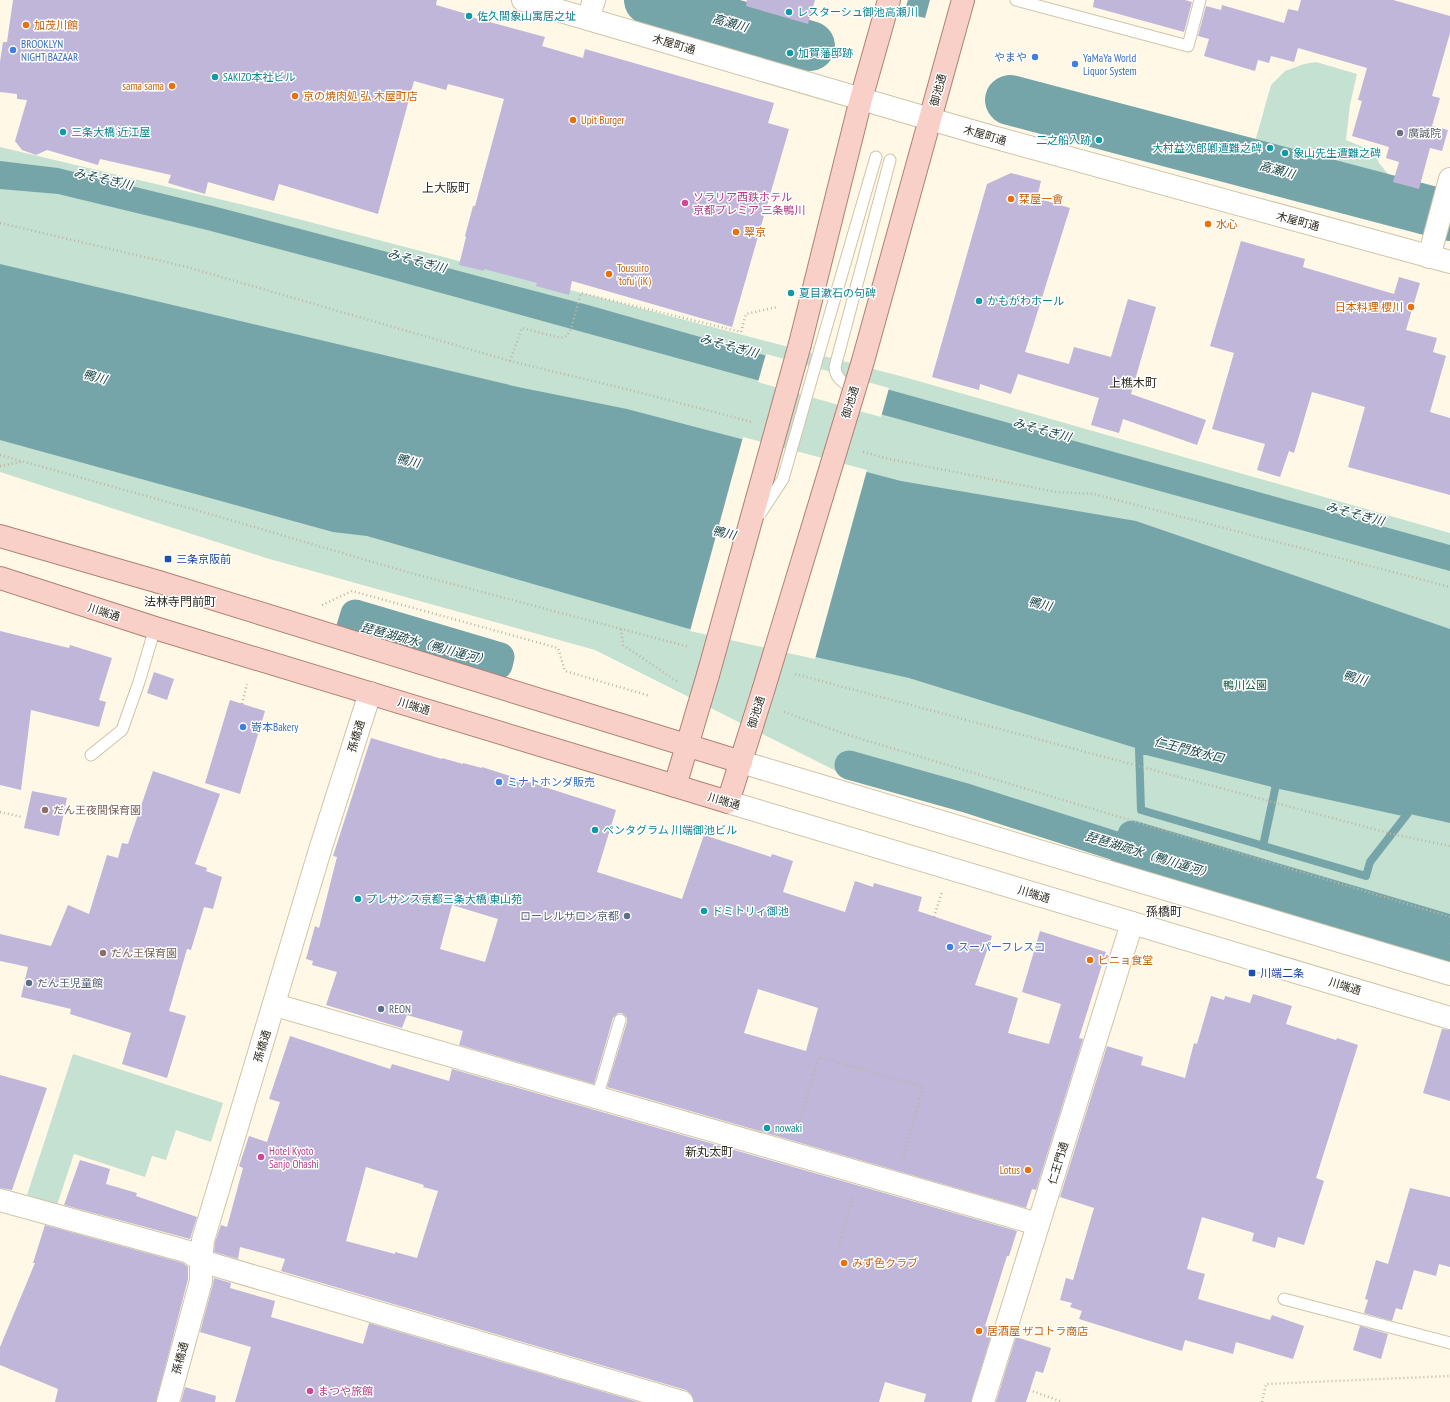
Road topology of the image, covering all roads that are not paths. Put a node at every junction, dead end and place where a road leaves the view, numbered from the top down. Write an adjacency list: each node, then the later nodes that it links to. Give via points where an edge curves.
1 (522, 0): 6 (street, 木屋町通)
2 (889, 0): 7 (main road)
3 (963, 0): 8 (main road, 御池通)
4 (1016, 0): 5 (lane, via 1188,46)
5 (1200, 0)
6 (591, 9): 7 (street, 木屋町通)
7 (862, 99): 8 (street, 木屋町通); 14 (main road)
8 (930, 119): 12 (street, 木屋町通); 15 (main road, 御池通, bridge)
9 (876, 156): 14 (lane)
10 (890, 160): 15 (lane, via 835,367 835,374 840,380)
11 (1450, 179): 12 (street)
12 (1429, 257): 13 (street, 木屋町通)
13 (1450, 262)
14 (810, 347): 20 (main road, bridge, via 747,535)
15 (854, 389): 22 (main road, 御池通, bridge)
16 (0, 536): 20 (main road, via 159,582)
17 (0, 578): 18 (main road, 川端通)
18 (155, 628): 19 (main road, 川端通); 21 (lane, via 122,730)
19 (370, 693): 23 (main road, 川端通); 27 (street, 孫橋通)
20 (688, 746): 22 (main road); 23 (main road)
21 (91, 755)
22 (741, 762): 24 (main road, 御池通); 26 (street)
23 (676, 786): 24 (main road, 川端通)
24 (728, 802): 25 (street, 川端通)
25 (1132, 923): 28 (street, 川端通); 32 (street, 仁王門通)
26 (1450, 974)
27 (275, 1005): 30 (street); 33 (street, 孫橋通, via 203,1240)
28 (1450, 1018)
29 (620, 1020): 30 (lane)
30 (597, 1098): 32 (street)
31 (0, 1200): 33 (street, via 189,1252)
32 (1038, 1224): 38 (street, 仁王門通)
33 (201, 1261): 36 (street, 孫橋通, via 201,1281); 37 (street)
34 (1284, 1299): 35 (lane)
35 (1450, 1343)
36 (168, 1402)
37 (682, 1402)
38 (983, 1402)

